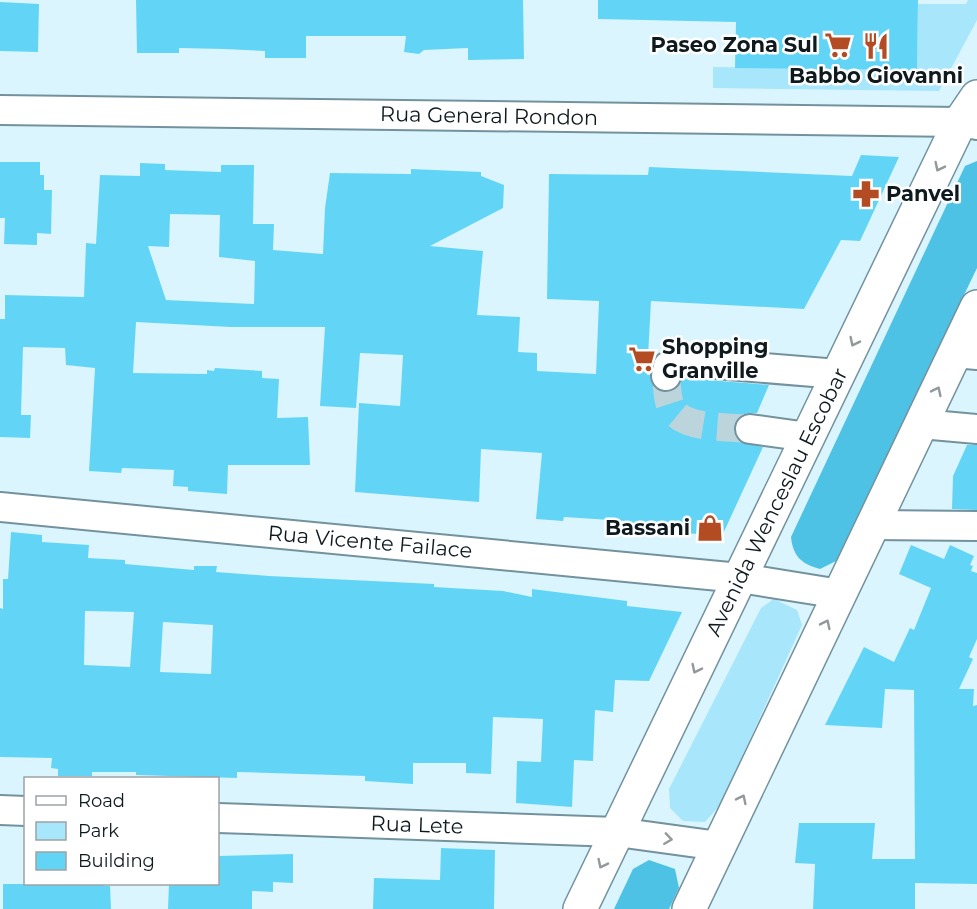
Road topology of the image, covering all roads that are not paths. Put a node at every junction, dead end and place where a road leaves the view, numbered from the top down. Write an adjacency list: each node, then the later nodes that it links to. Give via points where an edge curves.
1 (0, 110): 2 (street, Rua General Rondon)
2 (971, 115): 5 (main road, Avenida Wenceslau Escobar, one-way to 5)
3 (977, 307): 4 (main road)
4 (966, 354): 7 (main road, one-way to 4)
5 (838, 374): 6 (street, via 678,361 668,366); 10 (main road, Avenida Wenceslau Escobar)
6 (666, 376)
7 (921, 424): 9 (street); 12 (main road)
8 (750, 429): 10 (street)
9 (977, 429)
10 (808, 437): 14 (main road, Avenida Wenceslau Escobar)
11 (0, 507): 14 (street, Rua Vicente Failace)
12 (873, 525): 13 (street); 15 (main road)
13 (977, 526)
14 (740, 578): 15 (street, Rua Vicente Failace); 19 (main road, Avenida Wenceslau Escobar, one-way to 19)
15 (840, 594): 20 (main road, one-way to 15)
16 (0, 810): 17 (street)
17 (24, 811)
18 (219, 818): 19 (street, Rua Lete)
19 (618, 832): 20 (street, Rua Lete, one-way to 20); 21 (main road, Avenida Wenceslau Escobar, one-way to 21)
20 (719, 846): 22 (main road)
21 (580, 909)
22 (689, 909)

